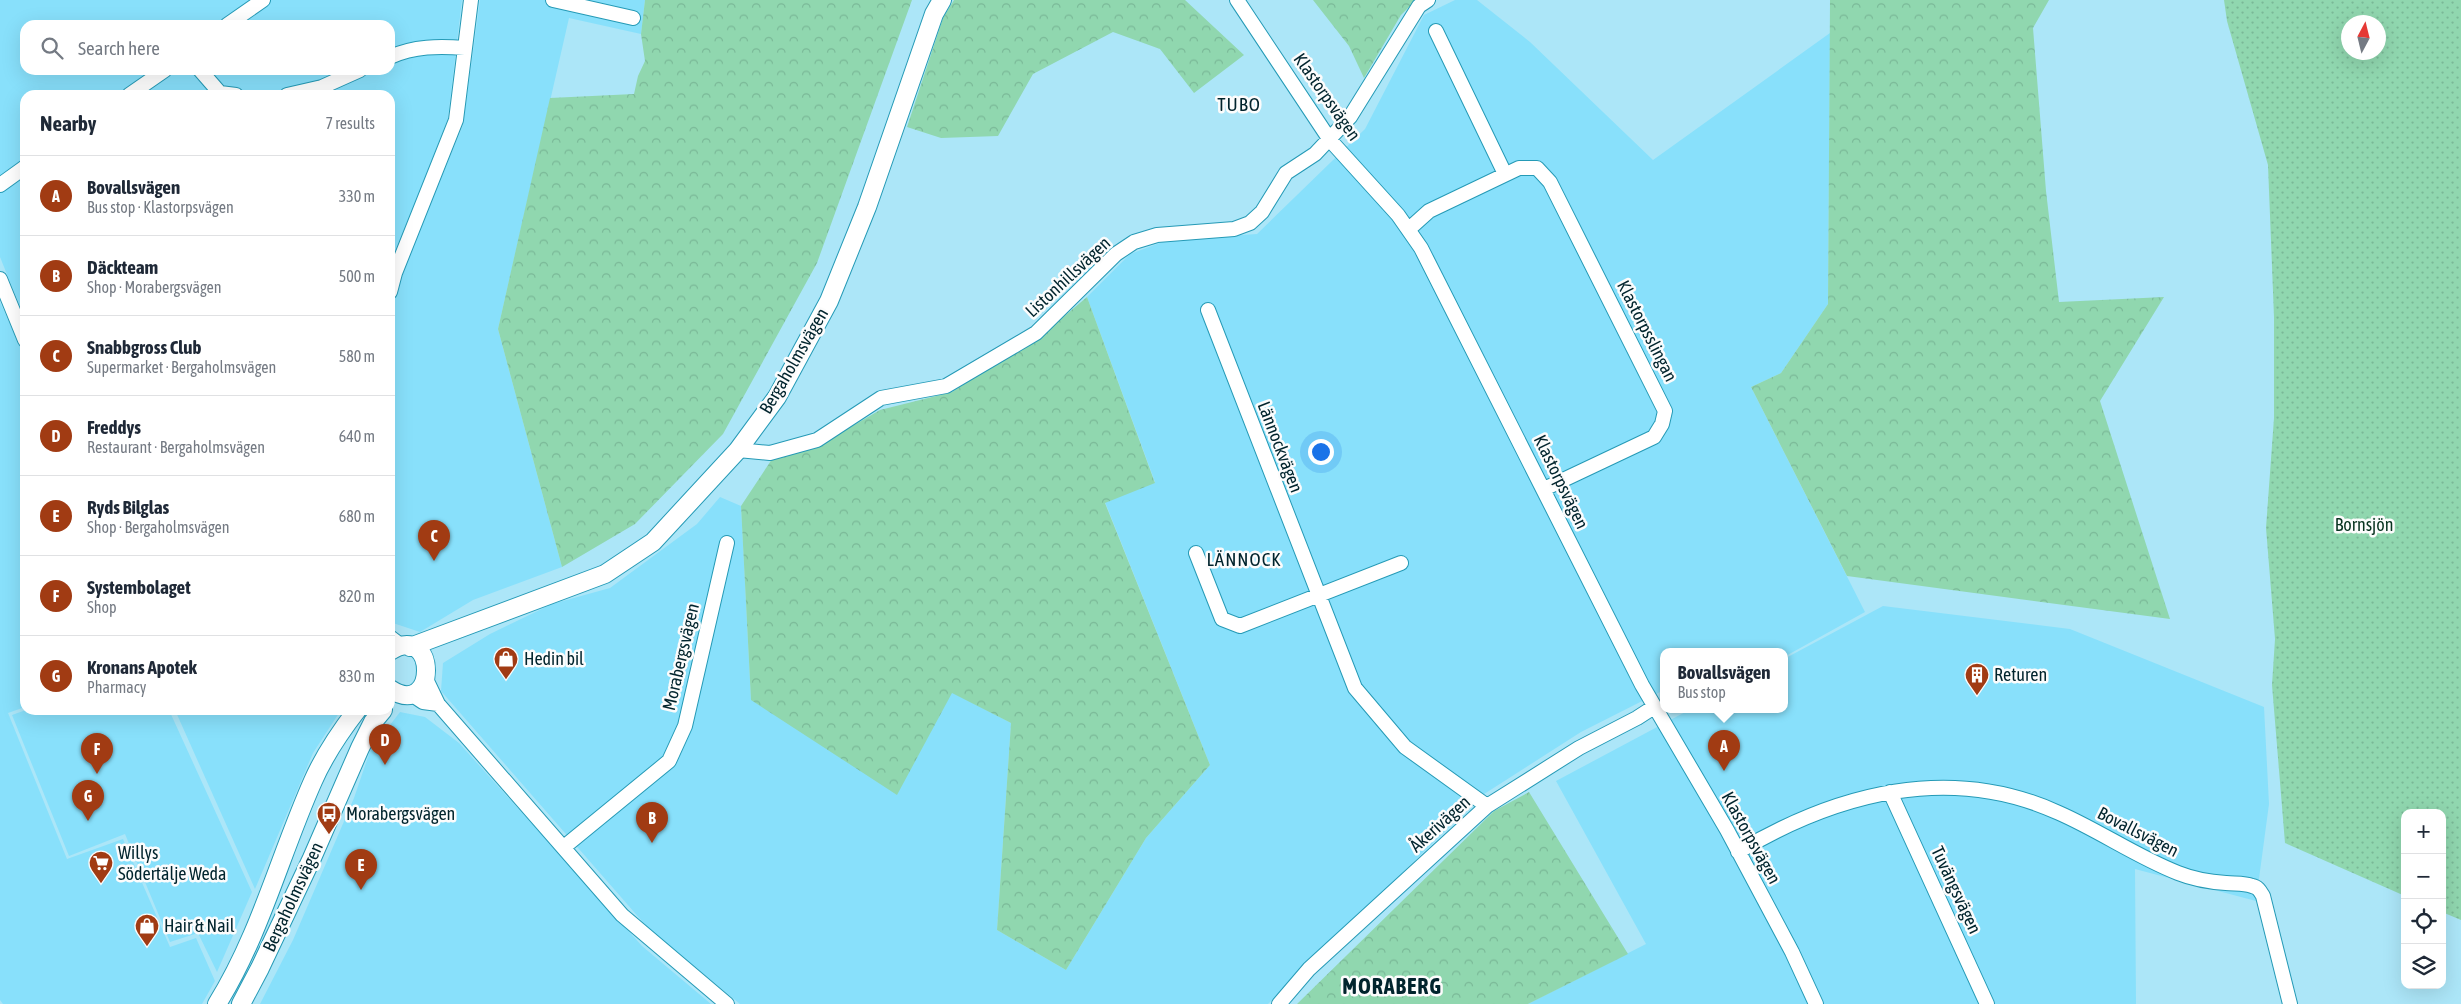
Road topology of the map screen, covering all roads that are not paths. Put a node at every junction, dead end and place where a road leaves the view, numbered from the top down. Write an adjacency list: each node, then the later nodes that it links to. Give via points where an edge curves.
1 (262, 0): 8 (street)
2 (471, 0): 10 (street)
3 (553, 0): 7 (street)
4 (942, 0): 27 (main road, Bergaholmsvägen, via 934,14 867,207 829,301 777,397)
5 (1237, 0): 18 (street, Klastorpsvägen)
6 (1428, 0): 18 (street, Listonhillsvägen, via 1419,6 1350,117)
7 (633, 18)
8 (234, 20)
9 (1436, 31): 20 (street)
10 (465, 48): 11 (street, via 442,46 414,49); 23 (street, via 456,120)
11 (395, 55)
12 (158, 75): 15 (street)
13 (204, 75): 16 (street)
14 (349, 75): 17 (street)
15 (136, 90)
16 (217, 90)
17 (308, 90)
18 (1330, 140): 22 (street, Klastorpsvägen); 27 (street, Listonhillsvägen, via 1286,173 1262,212 1250,223 1234,229 1157,235 1134,242 1116,254 1036,333 946,386 881,398 817,440 770,453)
19 (20, 171): 21 (street)
20 (1506, 174): 22 (street, Klastorpsslingan, via 1429,212); 28 (street, Klastorpsslingan, via 1519,168 1537,168 1550,182 1665,411 1654,437)
21 (0, 185)
22 (1409, 229): 28 (street, Klastorpsvägen)
23 (395, 273)
24 (0, 279): 26 (street)
25 (1208, 310): 32 (street, Lännockvägen)
26 (20, 328)
27 (738, 450): 33 (main road, Bergaholmsvägen, via 653,542 605,574)
28 (1544, 489): 38 (street, Klastorpsvägen)
29 (727, 543): 43 (street, Morabergsvägen, via 685,726 669,761)
30 (1196, 554): 32 (street, via 1222,619 1240,626)
31 (1400, 563): 32 (street)
32 (1318, 596): 42 (street, Lännockvägen, via 1355,688 1405,747)
33 (481, 622): 34 (main road, Bergaholmsvägen); 35 (main road, Bergaholmsvägen, via 435,652)
34 (398, 646): 35 (main road, via 422,655)
35 (427, 674): 36 (main road, Bergaholmsvägen, via 418,691); 37 (street)
36 (399, 695): 37 (street)
37 (438, 704): 43 (street)
38 (1654, 707): 42 (street, Åkerivägen, via 1578,748); 44 (street, Klastorpsvägen)
39 (352, 715): 45 (main road, Bergaholmsvägen, via 313,780 251,937 233,978)
40 (379, 715): 46 (main road, Bergaholmsvägen, via 360,748 312,858)
41 (1890, 792): 44 (street, Bovallsvägen, via 1868,796 1797,821); 50 (street, Tuvängsvägen); 51 (street, Bovallsvägen, via 1912,788 1957,788 2014,797 2059,813 2179,873 2215,882 2252,885 2263,896)
42 (1488, 806): 48 (street, Åkerivägen, via 1309,969)
43 (564, 847): 47 (street, via 622,915)
44 (1738, 852): 49 (street, Klastorpsvägen)
45 (217, 1004)
46 (241, 1004)
47 (726, 1004)
48 (1279, 1004)
49 (1816, 1004)
50 (1987, 1004)
51 (2290, 1004)

